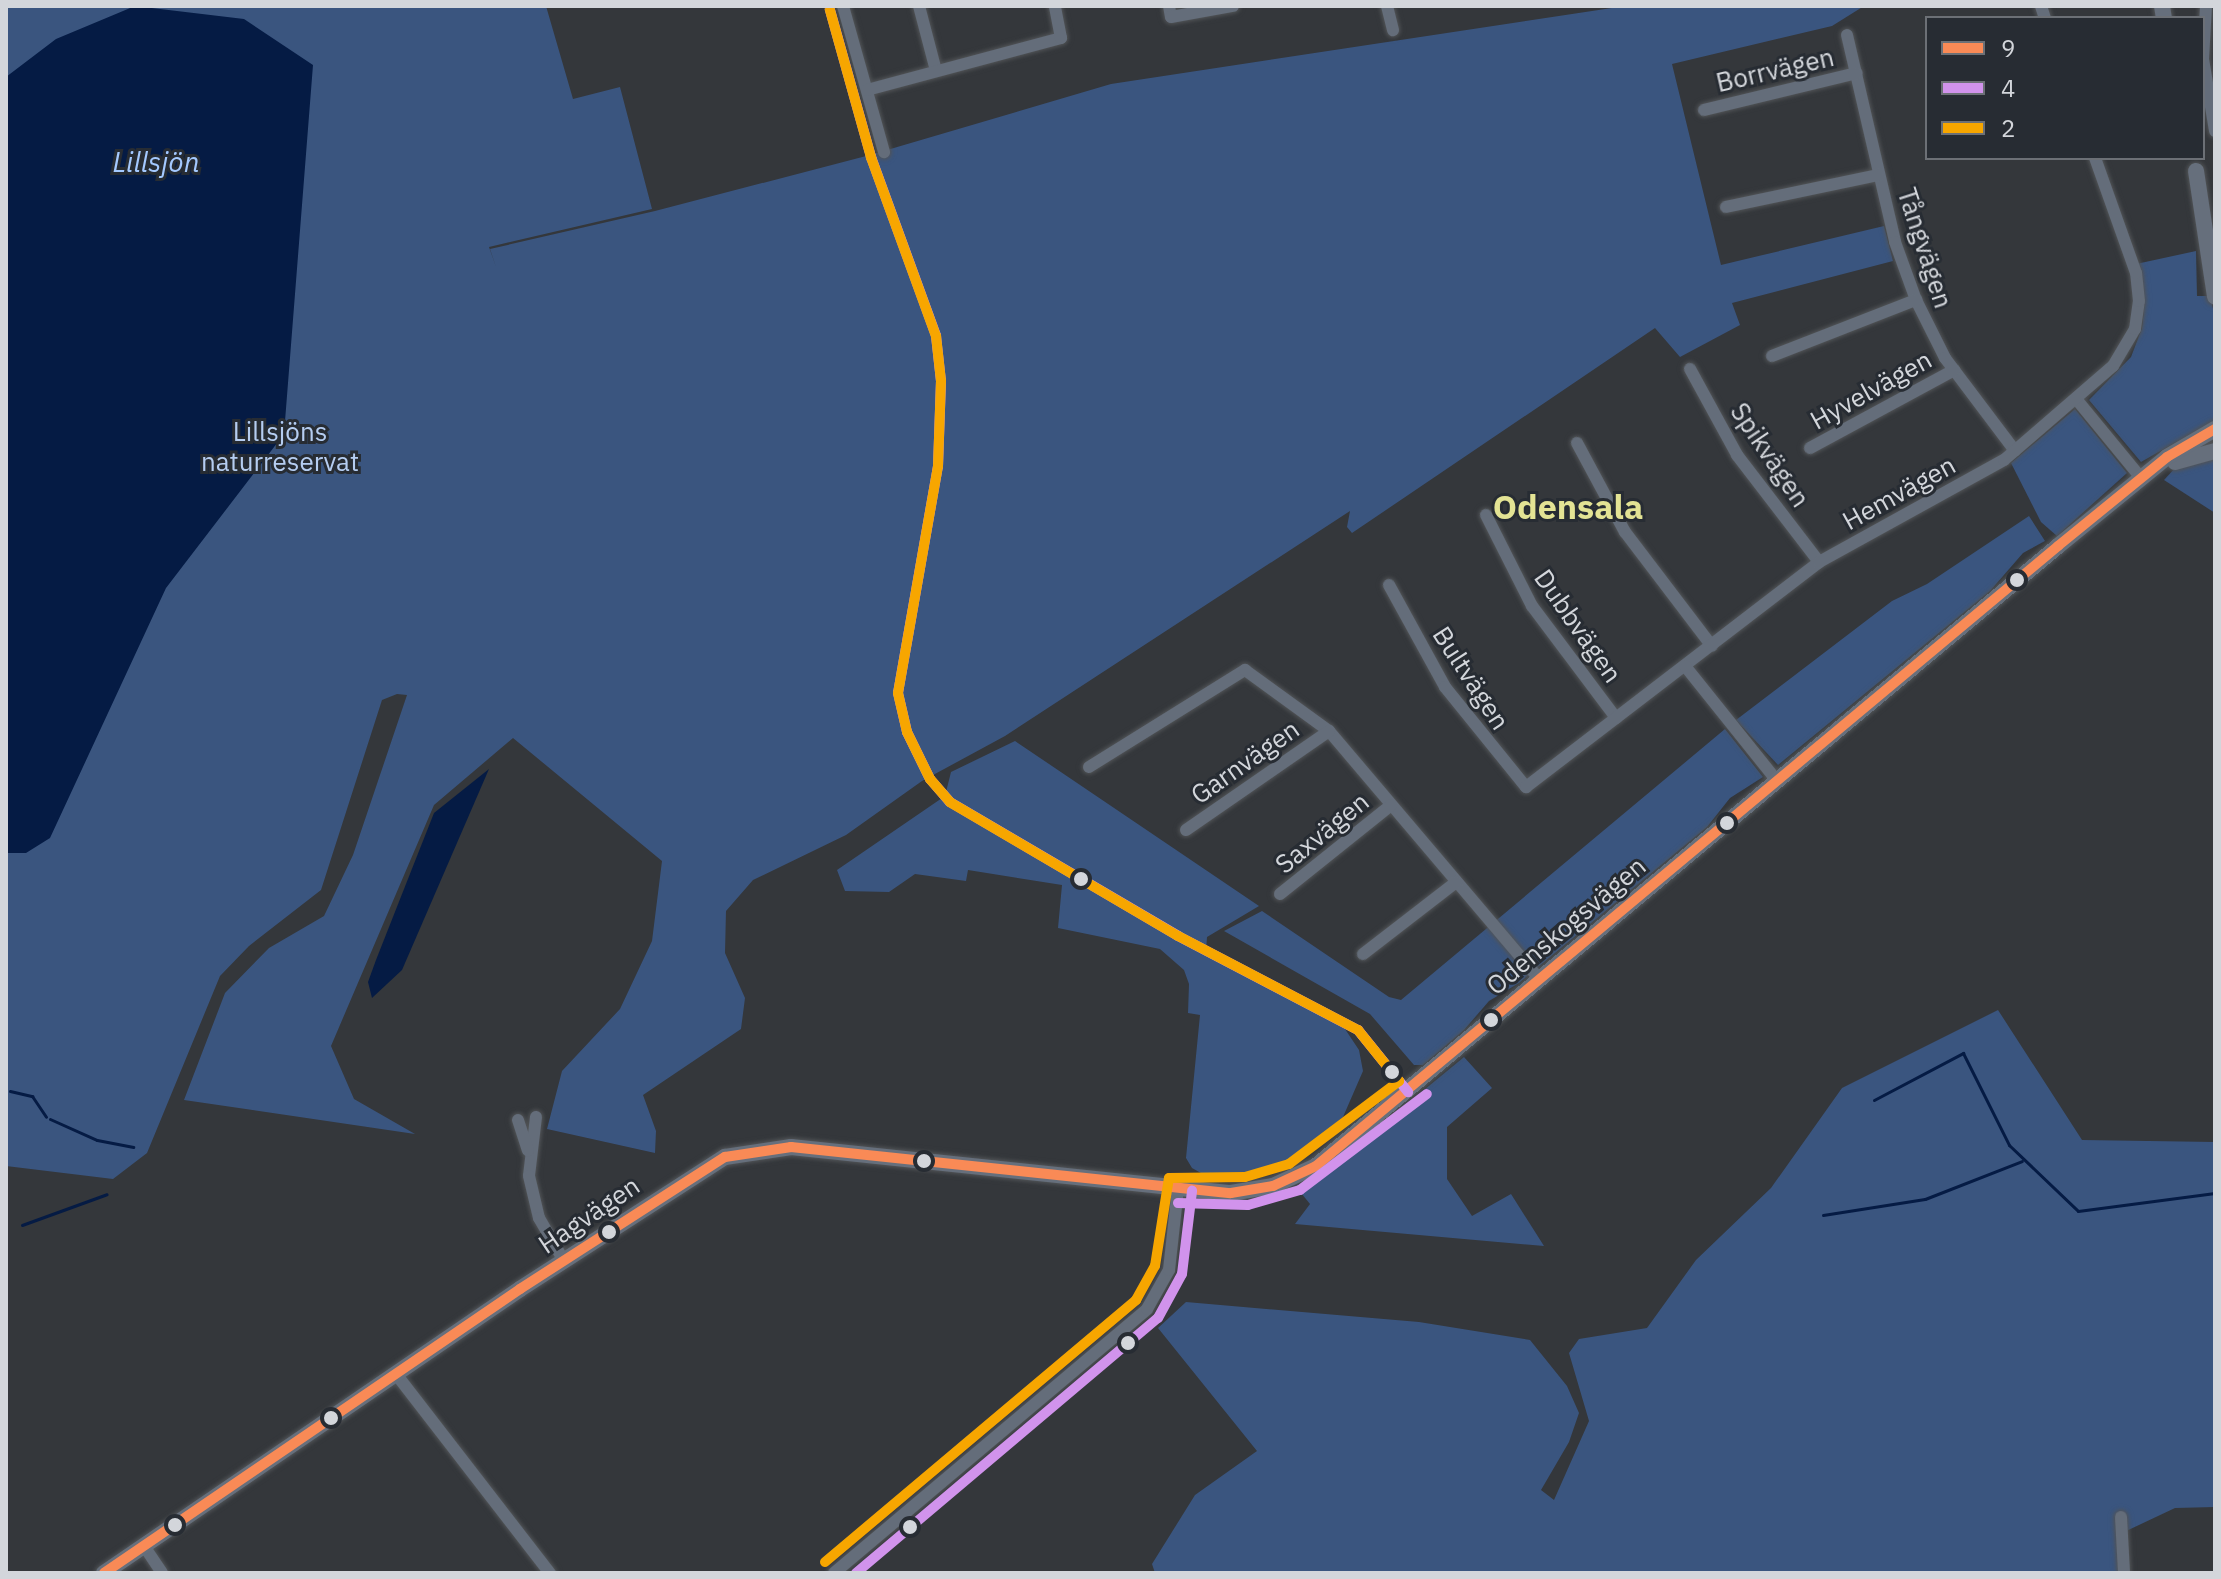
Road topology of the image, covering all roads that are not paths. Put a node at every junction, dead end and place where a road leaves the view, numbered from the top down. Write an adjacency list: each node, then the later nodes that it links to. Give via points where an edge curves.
1 (843, 6): 12 (street)
2 (919, 6): 9 (street)
3 (1055, 6): 9 (street, via 1061,38)
4 (1169, 6): 5 (street, via 1171,17)
5 (1233, 6)
6 (1387, 6): 7 (street)
7 (1393, 30)
8 (1847, 35): 11 (street, Tångvägen)
9 (936, 71): 12 (street)
10 (2205, 71): 14 (street)
11 (1857, 73): 13 (street, Borrvägen); 18 (street, Tångvägen)
12 (867, 90): 15 (street)
13 (1704, 110)
14 (2215, 130)
15 (884, 152)
16 (2096, 160): 26 (street, Hemvägen, via 2136,273 2139,301 2126,349)
17 (2194, 165): 20 (street); 21 (street)
18 (1878, 175): 19 (street); 22 (street, Tångvägen)
19 (1726, 207)
20 (2215, 254)
21 (2215, 297)
22 (1916, 300): 23 (street); 25 (street, Tångvägen)
23 (1772, 356)
24 (1690, 369): 34 (street, Spikvägen, via 1737,455)
25 (1954, 370): 29 (street, Hyvelvägen); 30 (street, Tångvägen)
26 (2077, 400): 30 (street, Hemvägen); 32 (street)
27 (2215, 429): 32 (street, Odenskogsvägen)
28 (1577, 443): 36 (street, via 1625,532)
29 (1810, 448)
30 (2015, 451): 34 (street, Hemvägen)
31 (2215, 451): 32 (street, Odenskogsvägen)
32 (2145, 475): 41 (street, Odenskogsvägen)
33 (1486, 515): 38 (street, Dubbvägen, via 1532,606)
34 (1819, 562): 36 (street, Hemvägen)
35 (1389, 585): 42 (street, Bultvägen, via 1445,687)
36 (1712, 646): 37 (street, Hemvägen)
37 (1685, 666): 38 (street, Hemvägen); 41 (street)
38 (1616, 718): 42 (street, Hemvägen)
39 (1329, 731): 40 (street, via 1245,670); 43 (street); 44 (street, Garnvägen)
40 (1089, 767)
41 (1777, 781): 48 (street, Odenskogsvägen)
42 (1526, 787)
43 (1391, 805): 45 (street); 46 (street, Saxvägen)
44 (1186, 830)
45 (1456, 882): 47 (street); 48 (street)
46 (1280, 894)
47 (1363, 954)
48 (1539, 979): 52 (street, Odenskogsvägen, via 1316,1166 1247,1191)
49 (536, 1117): 51 (street)
50 (518, 1120): 51 (street)
51 (528, 1150): 53 (street, via 539,1218)
52 (1178, 1189): 53 (street, Hagvägen, via 791,1147 753,1150 690,1176); 60 (street, via 1169,1270 1147,1309)
53 (564, 1261): 54 (street, Hagvägen)
54 (396, 1374): 56 (street, Hagvägen); 59 (street)
55 (2121, 1517): 61 (street)
56 (144, 1546): 57 (street, Hagvägen); 58 (street)
57 (104, 1573)
58 (162, 1573)
59 (550, 1573)
60 (834, 1573)
61 (2124, 1573)

